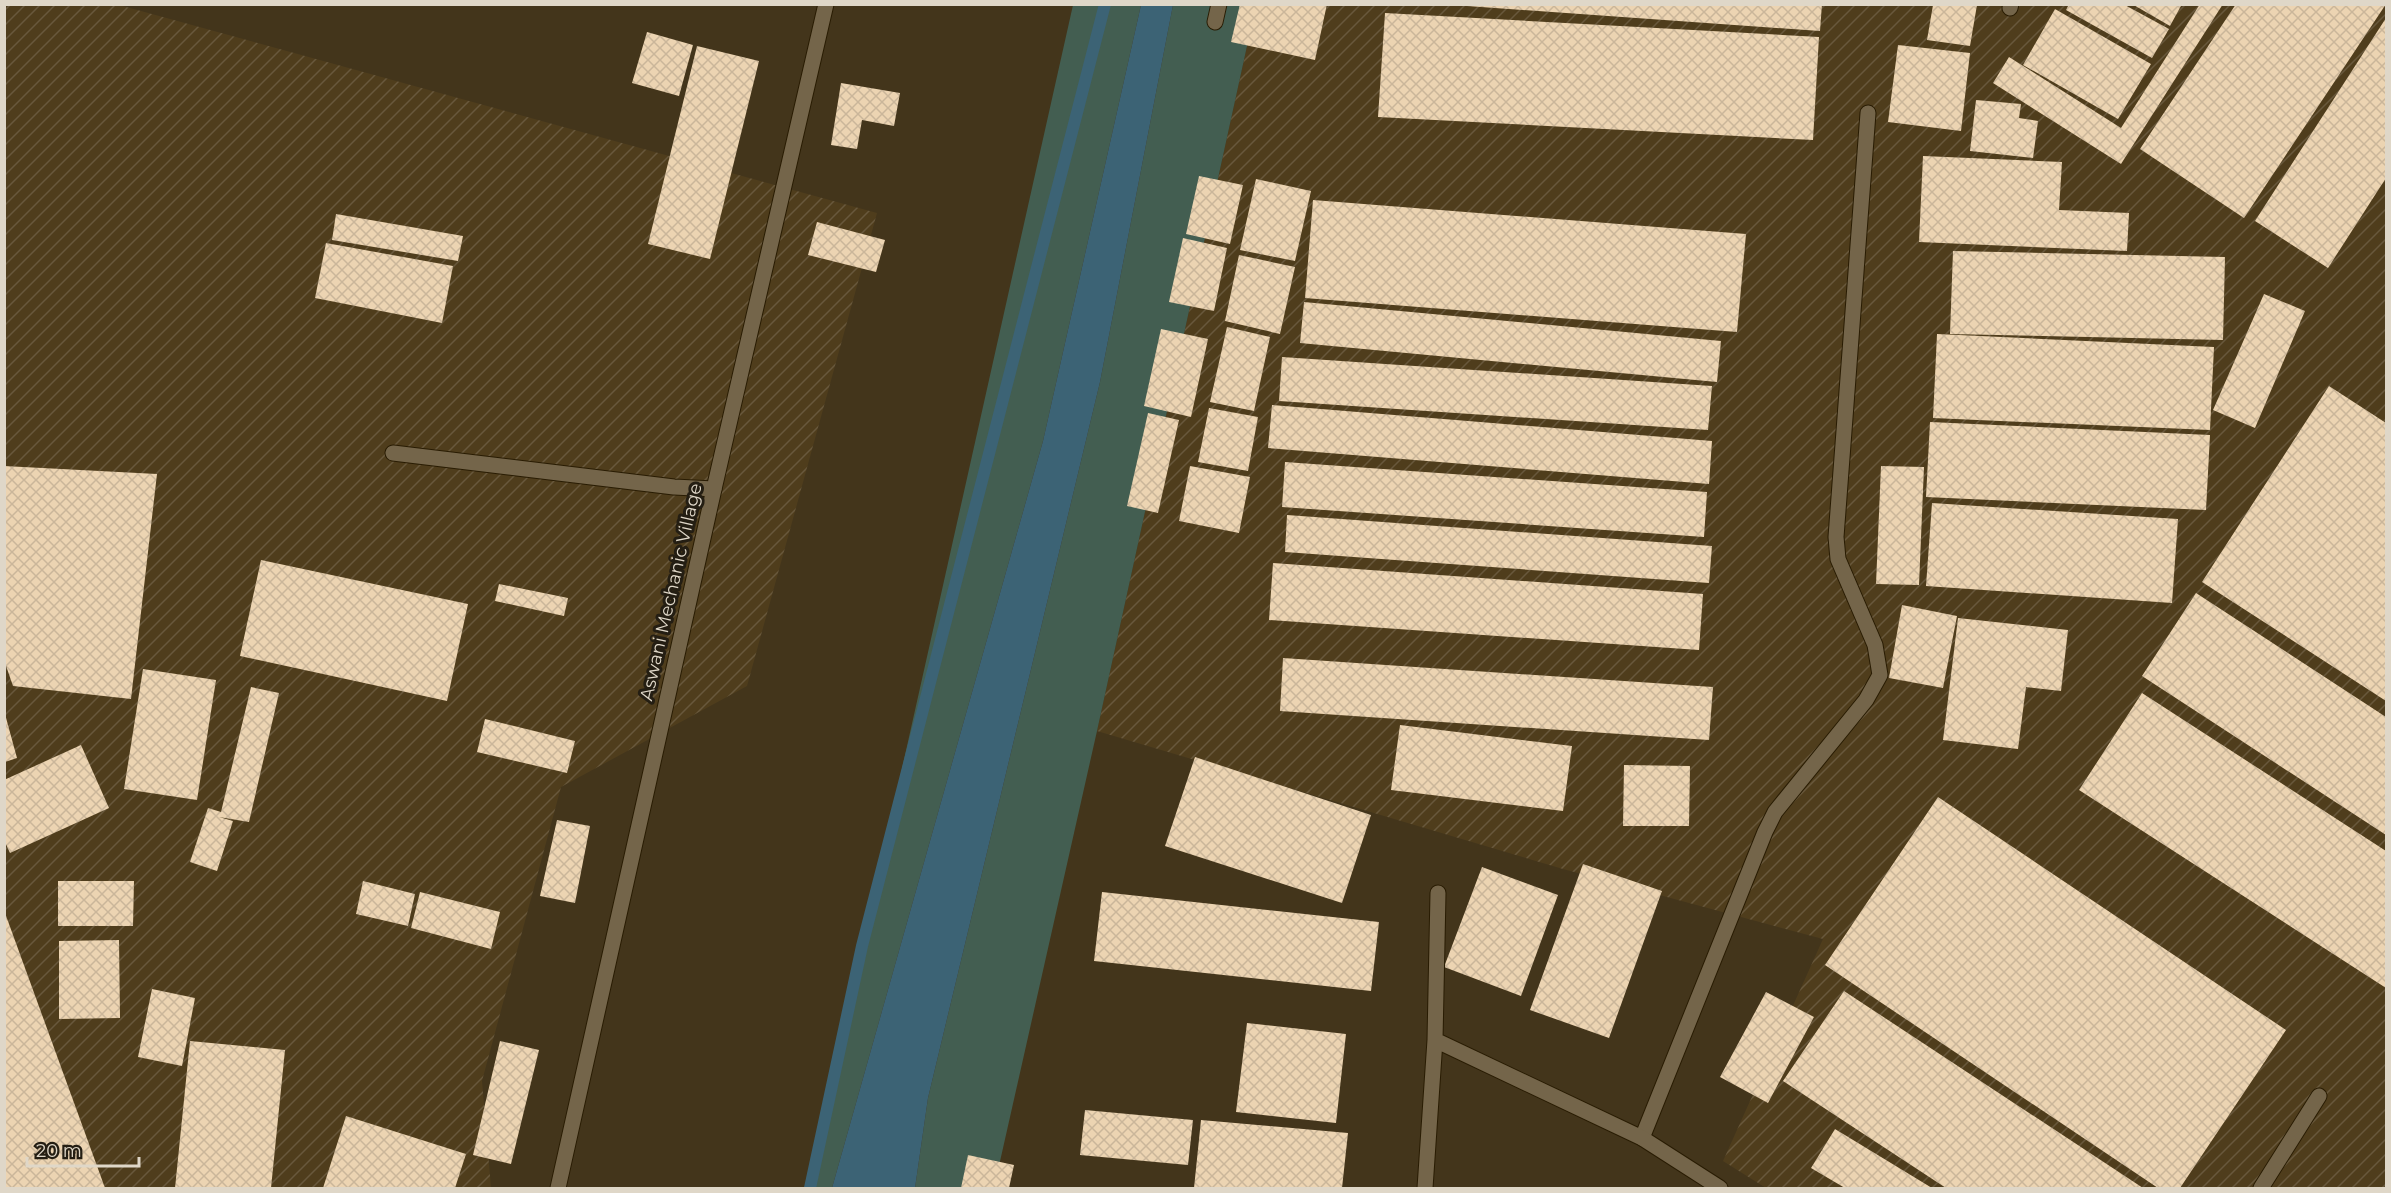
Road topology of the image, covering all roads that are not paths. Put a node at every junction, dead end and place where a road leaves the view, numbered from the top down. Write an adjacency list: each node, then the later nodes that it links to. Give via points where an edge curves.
1 (826, 4): 6 (street, Aswani Mechanic Village)
2 (1219, 4): 3 (street)
3 (1215, 22)
4 (1868, 113): 10 (street, via 1836,537 1838,559 1875,645 1880,675 1866,700 1775,812)
5 (393, 453): 6 (street)
6 (714, 489): 11 (street, Aswani Mechanic Village)
7 (1438, 893): 8 (street)
8 (1435, 1040): 10 (street); 12 (street)
9 (2319, 1096): 14 (street)
10 (1642, 1138): 13 (street)
11 (558, 1188)
12 (1425, 1188)
13 (1720, 1188)
14 (2261, 1188)

